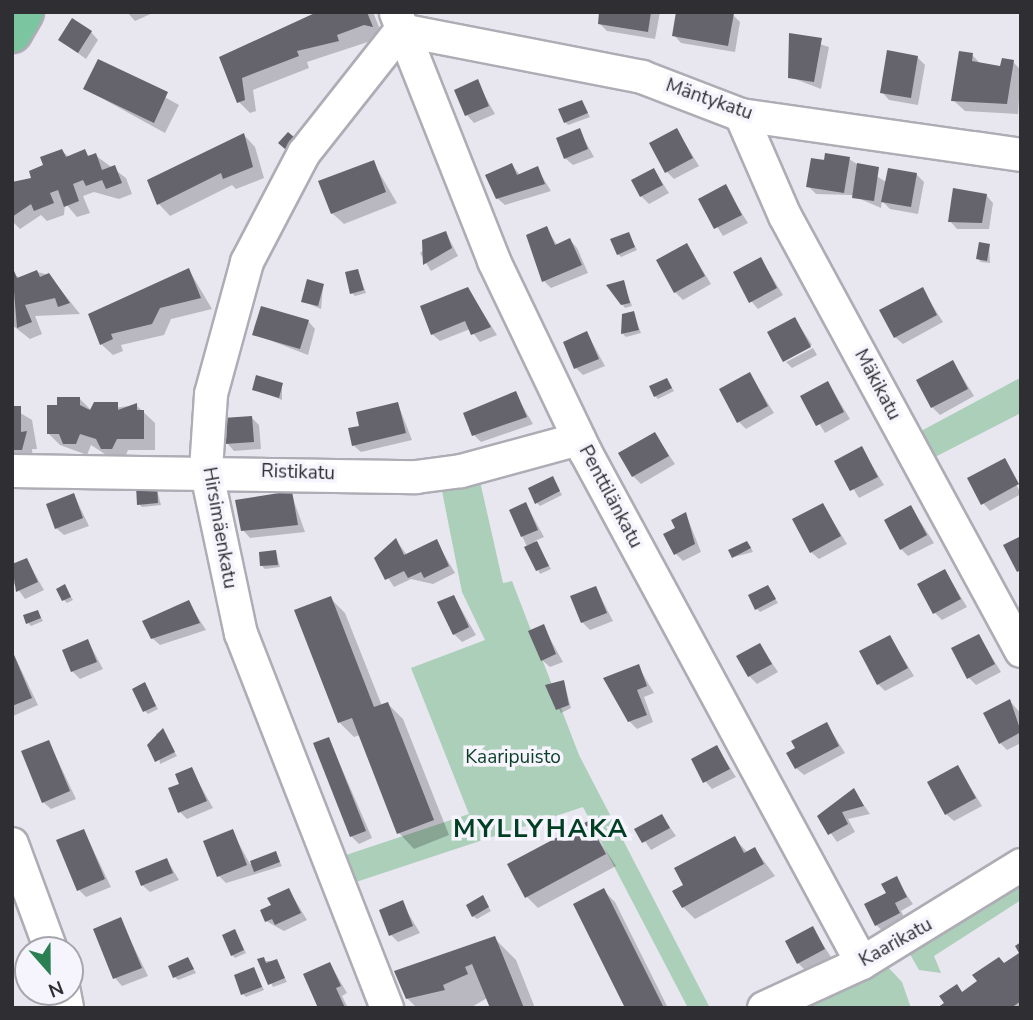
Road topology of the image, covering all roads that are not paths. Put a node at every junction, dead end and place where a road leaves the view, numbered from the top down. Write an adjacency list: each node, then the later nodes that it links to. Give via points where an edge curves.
1 (24, 12): 3 (main road)
2 (398, 21): 4 (street, Mäntykatu, via 642,77); 6 (street, Penttilänkatu, via 494,261); 7 (street, Hirsimäenkatu, via 304,153 247,262 211,394)
3 (12, 33)
4 (741, 115): 5 (street, Mäntykatu); 9 (street, Mäkikatu, via 785,216)
5 (1021, 155)
6 (579, 439): 7 (street, Ristikatu, via 461,471 416,477); 13 (street, Penttilänkatu)
7 (206, 470): 8 (street, Ristikatu); 14 (street, Hirsimäenkatu, via 241,634)
8 (12, 471)
9 (1021, 651)
10 (12, 844): 12 (street)
11 (1021, 865): 13 (street, Kaarikatu)
12 (46, 936)
13 (862, 963): 15 (street, Kaarikatu)
14 (387, 1008)
15 (764, 1008)

